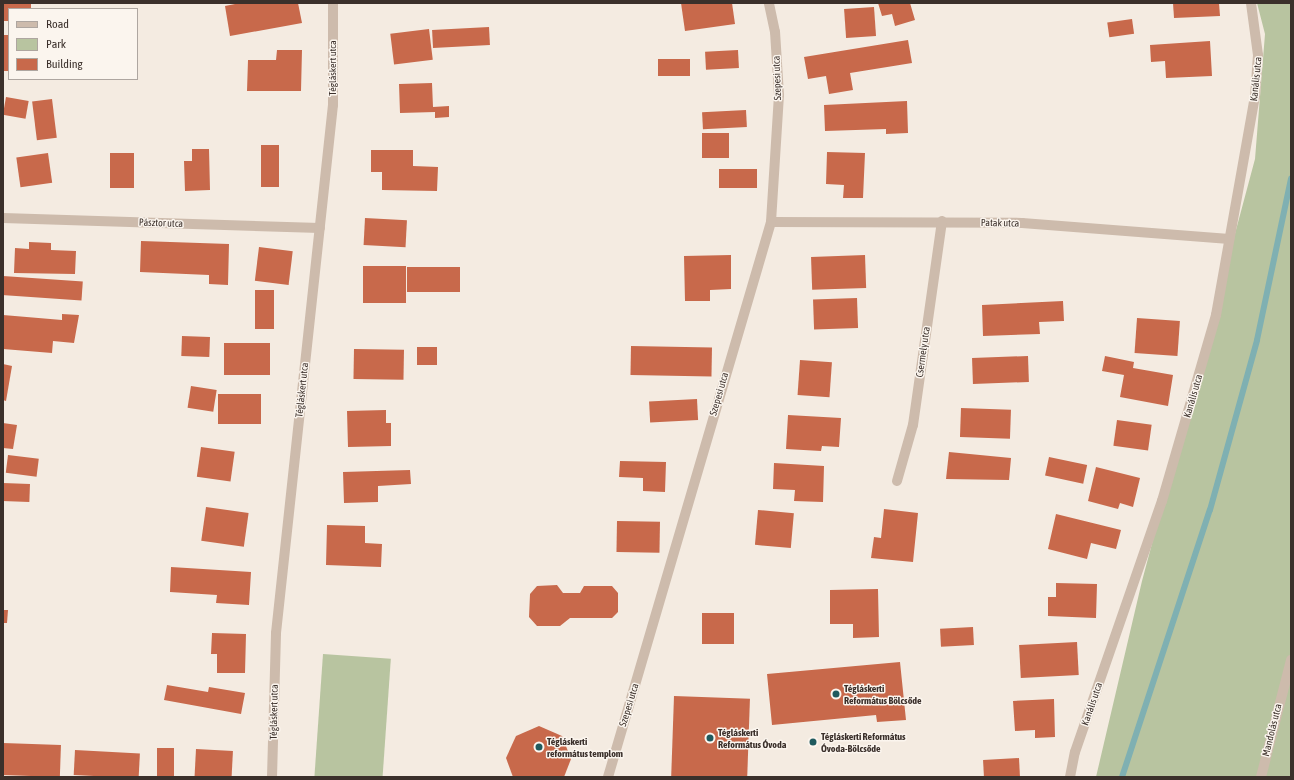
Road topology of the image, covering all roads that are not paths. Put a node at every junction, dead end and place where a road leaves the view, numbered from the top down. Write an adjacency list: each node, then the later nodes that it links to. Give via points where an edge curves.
1 (333, 3): 7 (street, Tégláskert utca, via 333,105)
2 (769, 3): 6 (street, Szepesi utca, via 775,32 779,94)
3 (1251, 3): 8 (street, Kanális utca, via 1258,55 1257,69)
4 (3, 218): 7 (street, Pásztor utca)
5 (942, 221): 6 (street, Patak utca); 8 (street, Patak utca, via 1022,223); 9 (street, Csermely utca, via 913,425)
6 (771, 222): 12 (street, Szepesi utca)
7 (320, 228): 11 (street, Tégláskert utca, via 276,633)
8 (1229, 239): 13 (street, Kanális utca, via 1216,315 1193,398 1162,501 1076,752)
9 (897, 481)
10 (1291, 660): 14 (street, Mandolás utca)
11 (272, 777)
12 (608, 777)
13 (1070, 777)
14 (1261, 777)

